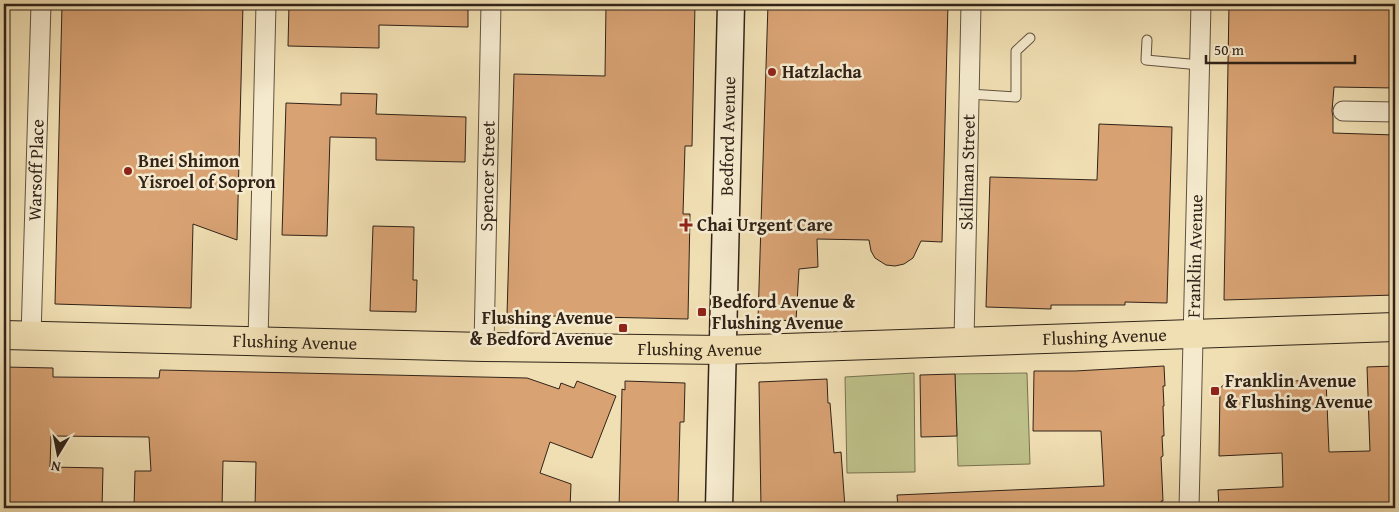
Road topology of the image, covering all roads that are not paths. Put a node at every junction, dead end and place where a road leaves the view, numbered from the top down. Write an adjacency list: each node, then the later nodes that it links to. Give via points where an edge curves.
1 (41, 4): 16 (street, Warsoff Place)
2 (266, 4): 17 (street)
3 (491, 4): 19 (street, Spencer Street)
4 (731, 4): 20 (main road, Bedford Avenue)
5 (971, 4): 10 (street, Skillman Street)
6 (1201, 4): 9 (street, Franklin Avenue)
7 (1030, 38): 10 (lane, via 1016,51 1016,98)
8 (1146, 40): 9 (lane, via 1146,60)
9 (1200, 65): 14 (street, Franklin Avenue)
10 (969, 94): 18 (street, Skillman Street)
11 (1343, 111): 12 (street)
12 (1395, 112)
13 (1395, 327): 14 (main road, Flushing Avenue)
14 (1194, 334): 18 (main road, Flushing Avenue); 22 (street, Franklin Avenue)
15 (4, 335): 16 (main road, Flushing Avenue)
16 (31, 336): 17 (main road, Flushing Avenue)
17 (258, 341): 19 (main road, Flushing Avenue)
18 (964, 341): 20 (main road, Flushing Avenue)
19 (484, 347): 20 (main road, Flushing Avenue)
20 (723, 350): 21 (main road, Bedford Avenue)
21 (719, 508)
22 (1189, 508)

